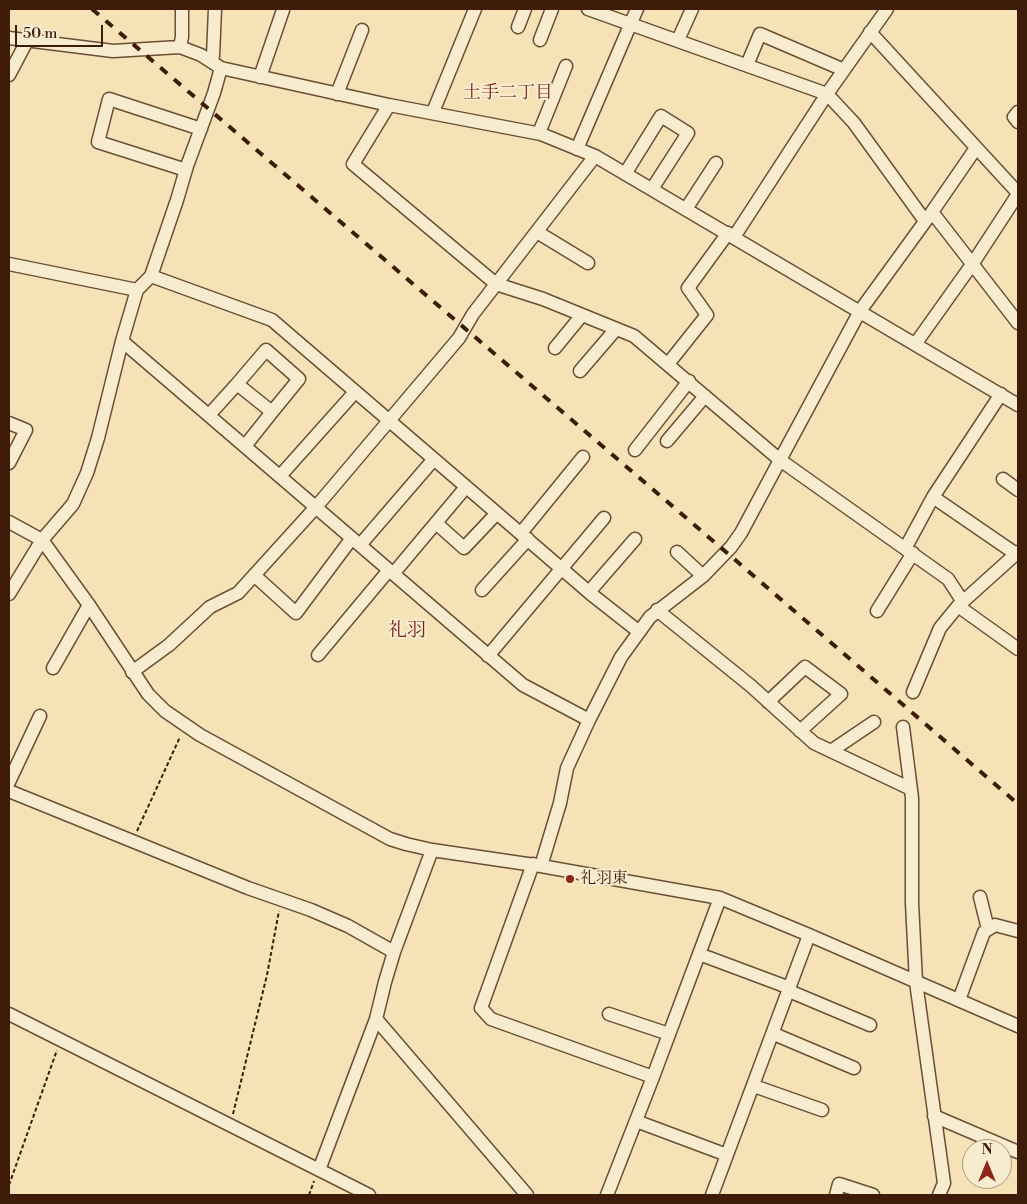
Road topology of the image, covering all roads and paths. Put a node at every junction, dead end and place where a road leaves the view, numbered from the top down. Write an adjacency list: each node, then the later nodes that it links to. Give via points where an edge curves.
1 (182, 9): 19 (street)
2 (215, 9): 20 (street, via 213,56)
3 (475, 9): 29 (street)
4 (525, 9): 12 (street)
5 (552, 9): 16 (street)
6 (588, 9): 11 (street)
7 (637, 9): 11 (street)
8 (692, 9): 17 (street)
9 (887, 9): 14 (street)
10 (283, 10): 25 (street)
11 (631, 23): 17 (street); 35 (street)
12 (518, 27)
13 (362, 30): 26 (street)
14 (870, 32): 23 (street); 34 (street)
15 (9, 38): 18 (street)
16 (540, 40)
17 (678, 40): 21 (street)
18 (27, 41): 19 (street, via 113,51); 24 (street)
19 (180, 47): 20 (street)
20 (216, 64): 25 (street); 32 (street, via 214,93)
21 (747, 65): 23 (street, via 760,34); 27 (street)
22 (566, 66): 33 (street)
23 (844, 70): 27 (street)
24 (9, 75)
25 (260, 77): 26 (street)
26 (337, 94): 28 (street)
27 (827, 94): 43 (street); 45 (street)
28 (389, 105): 29 (street); 50 (street, via 353,164)
29 (433, 112): 33 (street)
30 (1018, 112): 31 (street, via 1014,117)
31 (1018, 122)
32 (203, 123): 38 (street); 38 (street, via 109,99 98,142)
33 (539, 134): 35 (street)
34 (976, 148): 41 (street); 43 (street)
35 (577, 149): 36 (street)
36 (595, 156): 39 (street); 44 (street)
37 (716, 163): 42 (street)
38 (186, 170): 49 (street)
39 (625, 174): 40 (street); 40 (street, via 661,116 688,133)
40 (652, 189): 42 (street)
41 (1018, 193): 47 (street)
42 (686, 209): 45 (street)
43 (929, 216): 47 (street); 52 (street)
44 (537, 232): 46 (street); 50 (street)
45 (731, 235): 52 (street); 59 (street, via 688,288 707,315)
46 (588, 263)
47 (973, 263): 54 (street); 57 (street)
48 (9, 264): 51 (street)
49 (151, 276): 51 (street); 63 (street, via 272,320)
50 (496, 284): 53 (street); 69 (street, via 459,338)
51 (137, 290): 56 (street)
52 (860, 311): 57 (street); 76 (street)
53 (582, 316): 55 (street); 58 (street)
54 (1018, 324)
55 (616, 329): 59 (street, via 634,336); 60 (street)
56 (122, 341): 68 (street); 90 (street, via 87,473 73,504)
57 (916, 343): 64 (street)
58 (556, 348)
59 (668, 364): 61 (street)
60 (580, 371)
61 (689, 381): 65 (street); 73 (street)
62 (237, 384): 67 (street); 67 (street, via 266,350 299,379); 68 (street)
63 (355, 392): 69 (street); 78 (street)
64 (1001, 394): 66 (street); 82 (street)
65 (705, 396): 71 (street); 76 (street)
66 (1018, 405)
67 (272, 412): 72 (street)
68 (209, 415): 72 (street)
69 (389, 420): 75 (street); 83 (street)
70 (9, 423): 77 (street, via 26,430)
71 (667, 441)
72 (245, 446): 78 (street)
73 (635, 450)
74 (583, 457): 88 (street)
75 (434, 459): 80 (street); 91 (street)
76 (780, 460): 92 (street); 97 (street, via 741,533)
77 (9, 463)
78 (280, 476): 83 (street)
79 (1003, 479): 81 (street)
80 (466, 487): 84 (street); 87 (street)
81 (1018, 490)
82 (933, 497): 92 (street); 94 (street)
83 (316, 507): 91 (street); 98 (street)
84 (497, 513): 87 (street, via 464,548); 88 (street)
85 (604, 518): 95 (street)
86 (9, 522): 90 (street)
87 (436, 523): 96 (street)
88 (524, 536): 95 (street); 99 (street)
89 (634, 539): 100 (street)
90 (42, 540): 101 (street); 103 (street)
91 (356, 541): 96 (street); 98 (street, via 296,612)
92 (909, 550): 102 (street, via 948,579); 105 (street)
93 (677, 552): 97 (street)
94 (1017, 553): 102 (street)
95 (562, 568): 100 (street); 109 (street)
96 (391, 572): 108 (street); 109 (street)
97 (708, 572): 104 (street)
98 (254, 575): 111 (street, via 238,593 210,608 169,645)
99 (482, 590)
100 (589, 592): 106 (street)
101 (9, 594)
102 (960, 604): 107 (street); 112 (street, via 940,628)
103 (89, 605): 110 (street); 111 (street)
104 (657, 610): 106 (street); 113 (street)
105 (877, 611)
106 (638, 631): 115 (street)
107 (1018, 649)
108 (318, 655)
109 (488, 656): 115 (street, via 523,685)
110 (53, 668)
111 (132, 672): 117 (street, via 165,711)
112 (914, 692)
113 (768, 702): 119 (street); 119 (street, via 804,667 841,694)
114 (40, 716): 121 (street)
115 (589, 720): 126 (street, via 567,768 560,803)
116 (874, 722): 120 (street)
117 (186, 726): 124 (path); 125 (street, via 390,839)
118 (903, 726): 122 (street)
119 (800, 731): 120 (street)
120 (831, 751): 122 (street)
121 (9, 782)
122 (911, 789): 135 (street)
123 (9, 791): 124 (street)
124 (132, 840): 129 (street)
125 (432, 850): 126 (street); 133 (street)
126 (537, 865): 127 (street); 147 (street, via 480,1008 491,1019)
127 (720, 898): 132 (street); 134 (street)
128 (980, 898): 130 (street)
129 (281, 899): 133 (street, via 348,926); 152 (path, via 265,984)
130 (988, 929): 131 (street, via 995,925); 137 (street, via 984,932)
131 (1018, 931)
132 (809, 935): 135 (street); 136 (street)
133 (394, 952): 140 (street)
134 (699, 954): 136 (street); 143 (street)
135 (916, 982): 137 (street); 150 (street)
136 (790, 989): 141 (street); 144 (street)
137 (959, 1000): 142 (street)
138 (9, 1014): 145 (street)
139 (609, 1014): 143 (street)
140 (376, 1019): 155 (street); 159 (street)
141 (870, 1025)
142 (1018, 1026)
143 (669, 1034): 147 (street)
144 (774, 1034): 146 (street); 148 (street)
145 (61, 1040): 152 (street); 156 (path)
146 (854, 1068)
147 (653, 1077): 151 (street)
148 (754, 1086): 149 (street); 154 (street)
149 (822, 1110)
150 (934, 1116): 153 (street); 164 (street, via 944,1183)
151 (636, 1121): 154 (street); 160 (street)
152 (230, 1125): 155 (street)
153 (1018, 1152)
154 (727, 1155): 161 (street)
155 (319, 1170): 157 (path); 158 (street)
156 (9, 1185)
157 (309, 1195)
158 (369, 1195)
159 (527, 1195)
160 (607, 1195)
161 (712, 1195)
162 (836, 1195): 163 (street, via 840,1184)
163 (873, 1195)
164 (939, 1195)

